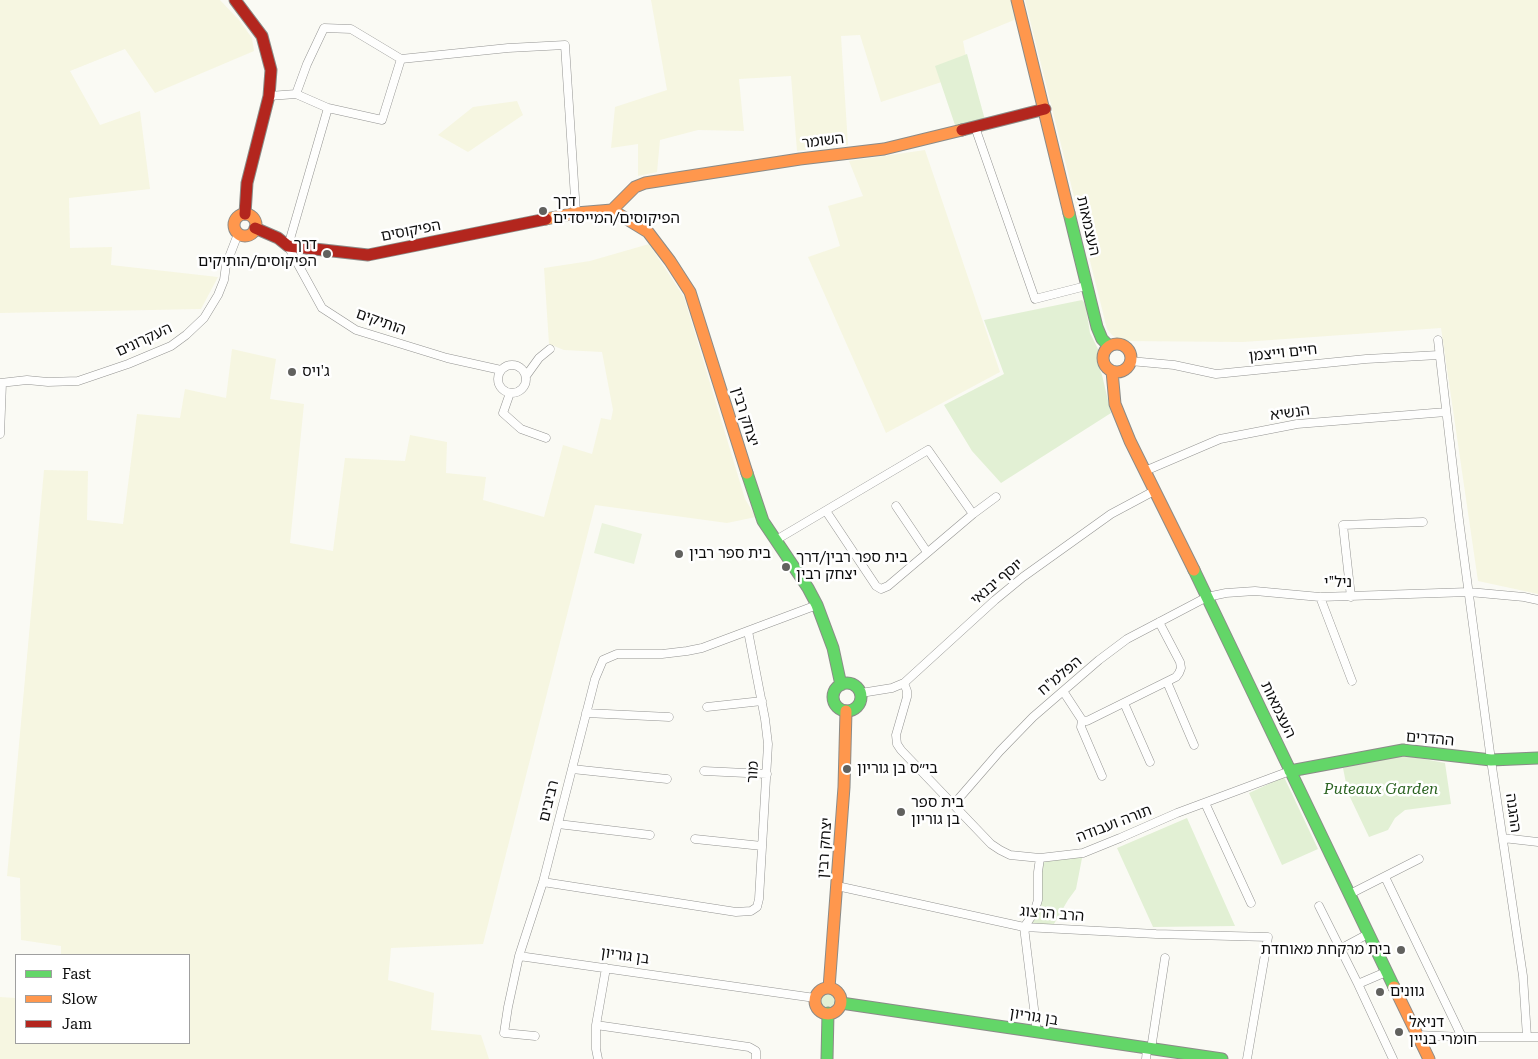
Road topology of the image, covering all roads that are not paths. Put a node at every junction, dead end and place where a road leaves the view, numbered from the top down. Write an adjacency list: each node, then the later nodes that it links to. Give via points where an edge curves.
1 (235, 0): 5 (street, via 262,36 271,70)
2 (1017, 0): 7 (street, העצמאות)
3 (401, 59): 4 (street, via 351,29 324,28); 6 (street, via 382,120); 10 (street, via 565,44)
4 (296, 94): 5 (street); 6 (street)
5 (269, 96): 11 (street, via 247,183)
6 (328, 108): 14 (street)
7 (1045, 109): 8 (street, השומר); 15 (street, העצמאות)
8 (975, 127): 9 (street, השומר, via 884,149 645,183 635,187); 15 (street, via 1035,299)
9 (612, 210): 10 (street); 36 (street, יצחק רבין, via 648,232 690,292 755,500 763,521)
10 (576, 213): 14 (street, הפיקוסים, via 368,255)
11 (245, 214): 12 (street, via 254,219); 13 (street, via 235,221)
12 (255, 228): 13 (street, via 247,236); 14 (street, הפיקוסים)
13 (238, 234): 24 (street, העקרונים, via 218,295 204,318 170,346 78,381)
14 (288, 246): 21 (street, הותיקים, via 322,308 356,330 447,358)
15 (1086, 286): 17 (street, העצמאות, via 1099,334)
16 (1438, 340): 19 (street, ההגנה)
17 (1109, 346): 20 (street, via 1125,346 1130,353); 22 (street, via 1103,358 1105,366)
18 (550, 349): 23 (street)
19 (1439, 355): 20 (street, חיים וייצמן, via 1216,374 1174,365); 26 (street, ההגנה)
20 (1130, 361): 22 (street, via 1125,369)
21 (502, 370): 23 (street, via 517,366); 25 (street, via 498,378 500,386)
22 (1112, 371): 29 (street, העצמאות, via 1118,413)
23 (526, 376): 25 (street, via 523,389)
24 (1, 383): 27 (street)
25 (510, 393): 28 (street, via 503,412 521,429)
26 (1446, 412): 29 (street, הנשיא, via 1296,424 1220,438); 38 (street, ההגנה)
27 (0, 434)
28 (546, 438)
29 (1145, 471): 30 (street, העצמאות)
30 (1154, 491): 39 (street, העצמאות); 48 (street, יוסף יבנאי, via 1111,514 1031,571)
31 (996, 497): 34 (street)
32 (896, 506): 37 (street)
33 (826, 511): 34 (street, via 928,450); 36 (street); 37 (street, via 881,589)
34 (973, 514): 37 (street)
35 (1423, 522): 41 (street, via 1343,525)
36 (776, 540): 43 (street, יצחק רבין)
37 (927, 552)
38 (1469, 592): 41 (street, ניל"י); 42 (street, ניל"י); 61 (street, ההגנה)
39 (1207, 597): 40 (street, ניל"י, via 1255,591); 44 (street, הפלמ"ח); 65 (street, העצמאות)
40 (1320, 597): 41 (street, ניל"י); 47 (street)
41 (1351, 597)
42 (1538, 600)
43 (817, 605): 45 (street); 49 (street, יצחק רבין, via 833,648)
44 (1160, 622): 46 (street, via 1181,668); 50 (street, הפלמ"ח, via 1127,639)
45 (748, 631): 52 (street, מור); 56 (street, רביבים, via 687,652 625,653 603,660)
46 (1168, 682): 53 (street); 59 (street)
47 (1352, 682)
48 (904, 683): 51 (street, יוסף יבנאי); 70 (street, תורה ועבודה, via 907,697 896,735 897,744)
49 (841, 684): 51 (street, via 853,684); 55 (street, via 834,692 834,702)
50 (1063, 691): 58 (street); 70 (street, הפלמ"ח, via 1000,751)
51 (861, 693): 55 (street, via 858,706)
52 (762, 701): 54 (street); 66 (street, מור, via 768,744)
53 (1124, 703): 58 (street); 62 (street)
54 (707, 707)
55 (846, 710): 81 (street, יצחק רבין)
56 (586, 713): 57 (street); 63 (street, רביבים)
57 (670, 717)
58 (1082, 720): 67 (street, via 1081,727)
59 (1194, 745)
60 (1538, 758): 61 (street, ההדרים)
61 (1492, 760): 65 (street, ההדרים, via 1403,750); 73 (street, ההגנה)
62 (1150, 762)
63 (572, 769): 68 (street); 71 (street, רביבים)
64 (704, 771): 66 (street)
65 (1290, 771): 69 (street, תורה ועבודה); 82 (street, העצמאות)
66 (767, 774): 76 (street, מור)
67 (1102, 776)
68 (667, 779)
69 (1205, 803): 77 (street, תורה ועבודה, via 1083,853); 83 (street)
70 (954, 804): 77 (street, תורה ועבודה, via 1000,850 1010,855)
71 (558, 824): 72 (street); 80 (street, רביבים)
72 (650, 835)
73 (1502, 838): 75 (street); 102 (street, ההגנה, via 1523,976)
74 (695, 840): 76 (street)
75 (1538, 842)
76 (762, 846): 80 (street, מור, via 759,900 751,911 736,912)
77 (1040, 858): 85 (street, via 1038,900)
78 (1419, 859): 79 (street)
79 (1385, 877): 82 (street); 101 (street)
80 (543, 882): 88 (street, רביבים)
81 (837, 886): 85 (street, הרב הרצוג); 93 (street, יצחק רבין)
82 (1350, 894): 86 (street, העצמאות)
83 (1251, 903)
84 (1319, 906): 87 (street)
85 (1024, 927): 98 (street); 109 (street, הרב הרצוג, via 1268,937)
86 (1368, 934): 87 (street); 91 (street, העצמאות)
87 (1340, 949): 92 (street)
88 (519, 956): 90 (street, בן גוריון); 100 (street, רביבים, via 504,1033)
89 (1166, 958): 104 (street)
90 (606, 968): 94 (street, בן גוריון); 97 (street)
91 (1386, 972): 92 (street); 99 (street, העצמאות)
92 (1358, 984): 110 (street)
93 (829, 988): 94 (street, via 820,990); 95 (street, via 840,994)
94 (815, 998): 96 (street, via 817,1007)
95 (841, 1004): 96 (street, via 835,1012); 98 (street, בן גוריון)
96 (828, 1014): 107 (street)
97 (596, 1025): 105 (street, via 748,1047); 106 (street)
98 (1037, 1033): 104 (street, בן גוריון)
99 (1417, 1034): 101 (street); 111 (street, העצמאות)
100 (535, 1036)
101 (1462, 1037): 102 (street)
102 (1527, 1037): 103 (street)
103 (1538, 1037)
104 (1148, 1052): 108 (street, בן גוריון)
105 (756, 1055)
106 (598, 1059)
107 (827, 1059)
108 (1222, 1059)
109 (1247, 1059)
110 (1393, 1059)
111 (1429, 1059)

